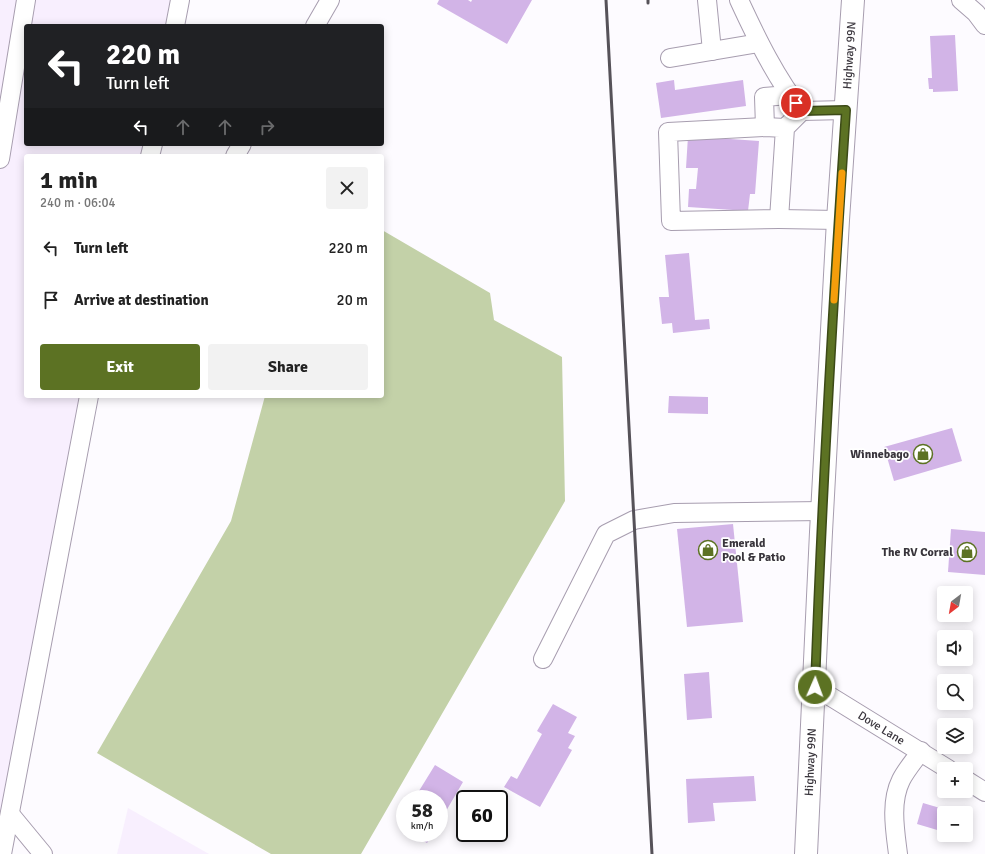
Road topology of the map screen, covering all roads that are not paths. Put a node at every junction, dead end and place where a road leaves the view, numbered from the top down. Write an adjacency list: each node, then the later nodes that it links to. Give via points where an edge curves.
1 (26, 0): 19 (street)
2 (180, 0): 8 (street)
3 (330, 0): 9 (street)
4 (706, 0): 12 (street)
5 (739, 0): 11 (street)
6 (853, 0): 15 (main road, Highway 99N)
7 (961, 0): 10 (street)
8 (175, 24)
9 (316, 24)
10 (985, 25)
11 (759, 43): 12 (street); 14 (street)
12 (712, 51): 13 (street)
13 (670, 58)
14 (789, 95): 16 (street); 17 (street, via 764,97)
15 (846, 110): 16 (street); 21 (main road, Highway 99N)
16 (802, 111): 18 (street)
17 (765, 127): 18 (street); 20 (street, via 668,132 671,221)
18 (785, 128): 20 (street)
19 (0, 159)
20 (779, 219): 21 (street)
21 (838, 220): 23 (main road, Highway 99N)
22 (89, 398): 30 (street)
23 (822, 511): 24 (street, via 674,513 634,520 606,534); 25 (main road, Highway 99N)
24 (543, 659)
25 (815, 687): 26 (street, Dove Lane); 33 (main road, Highway 99N)
26 (921, 752): 27 (street, Dove Lane); 34 (street, via 901,780 896,794 895,832)
27 (937, 762)
28 (973, 784): 29 (street)
29 (985, 792)
30 (10, 814): 31 (street); 32 (street)
31 (2, 854)
32 (43, 854)
33 (806, 854)
34 (898, 854)

